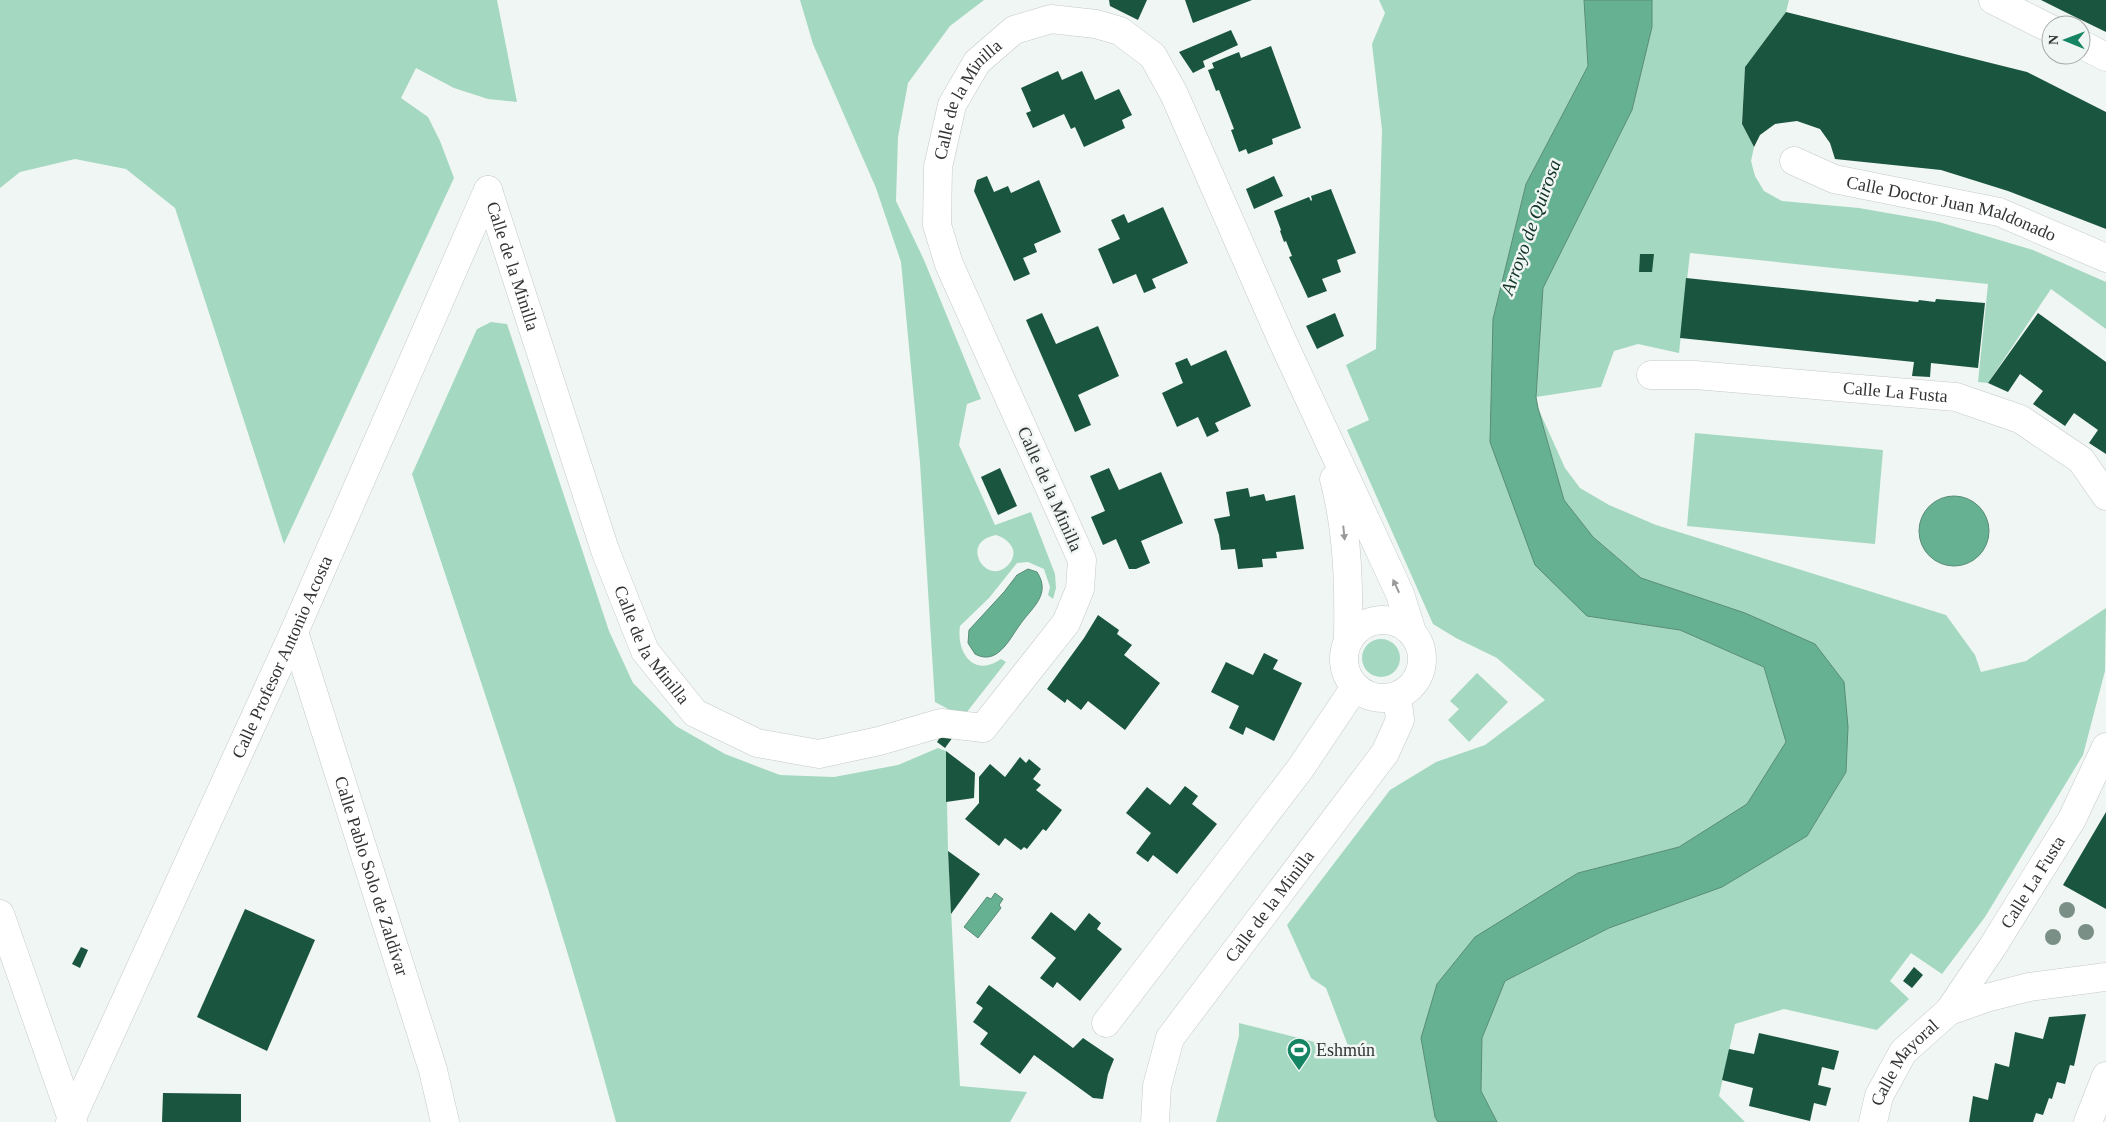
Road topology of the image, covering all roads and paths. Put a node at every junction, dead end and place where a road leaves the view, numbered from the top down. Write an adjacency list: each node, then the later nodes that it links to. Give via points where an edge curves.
1 (1993, 0): 2 (street)
2 (2041, 24)
3 (2091, 49): 4 (street)
4 (2106, 57)
5 (1794, 161): 7 (street, Calle Doctor Juan Maldonado, via 1834,179 1999,212)
6 (488, 190): 9 (street, Calle de la Minilla, via 605,550 645,651 695,713 757,743 819,754 941,723 983,728 1066,623 1080,589 1082,560 949,264 938,225 938,167 952,105 977,62 1014,30 1051,19 1096,24 1120,31 1153,56 1174,94); 11 (street, Calle Profesor Antonio Acosta)
7 (2106, 258)
8 (1651, 375): 10 (street, Calle La Fusta, via 1695,375 1956,397 2020,419 2081,460)
9 (1318, 418): 12 (street, Calle de la Minilla, one-way to 9, via 1400,594); 13 (street, Calle de la Minilla, one-way to 13, via 1342,508 1347,558)
10 (2106, 496)
11 (294, 632): 22 (street, Calle Profesor Antonio Acosta); 23 (street, Calle Pablo Solo de Zaldívar, via 433,1070)
12 (1412, 632): 13 (street, via 1402,624 1377,620 1355,631); 15 (street, via 1419,643 1422,668 1408,690)
13 (1348, 641): 14 (street, via 1344,665)
14 (1355, 687): 15 (street, via 1375,698); 20 (street, via 1300,769)
15 (1397, 696): 24 (street, Calle de la Minilla, via 1400,720 1385,753 1170,1038 1156,1086)
16 (2106, 747): 19 (street, Calle La Fusta, via 2072,819)
17 (0, 914): 22 (street)
18 (2106, 976): 19 (street, via 2029,987)
19 (1949, 1011): 25 (street, Calle Mayoral, via 1903,1052 1879,1096)
20 (1106, 1023)
21 (2106, 1076): 26 (street)
22 (71, 1121)
23 (445, 1122)
24 (1155, 1122)
25 (1873, 1122)
26 (2088, 1122)

